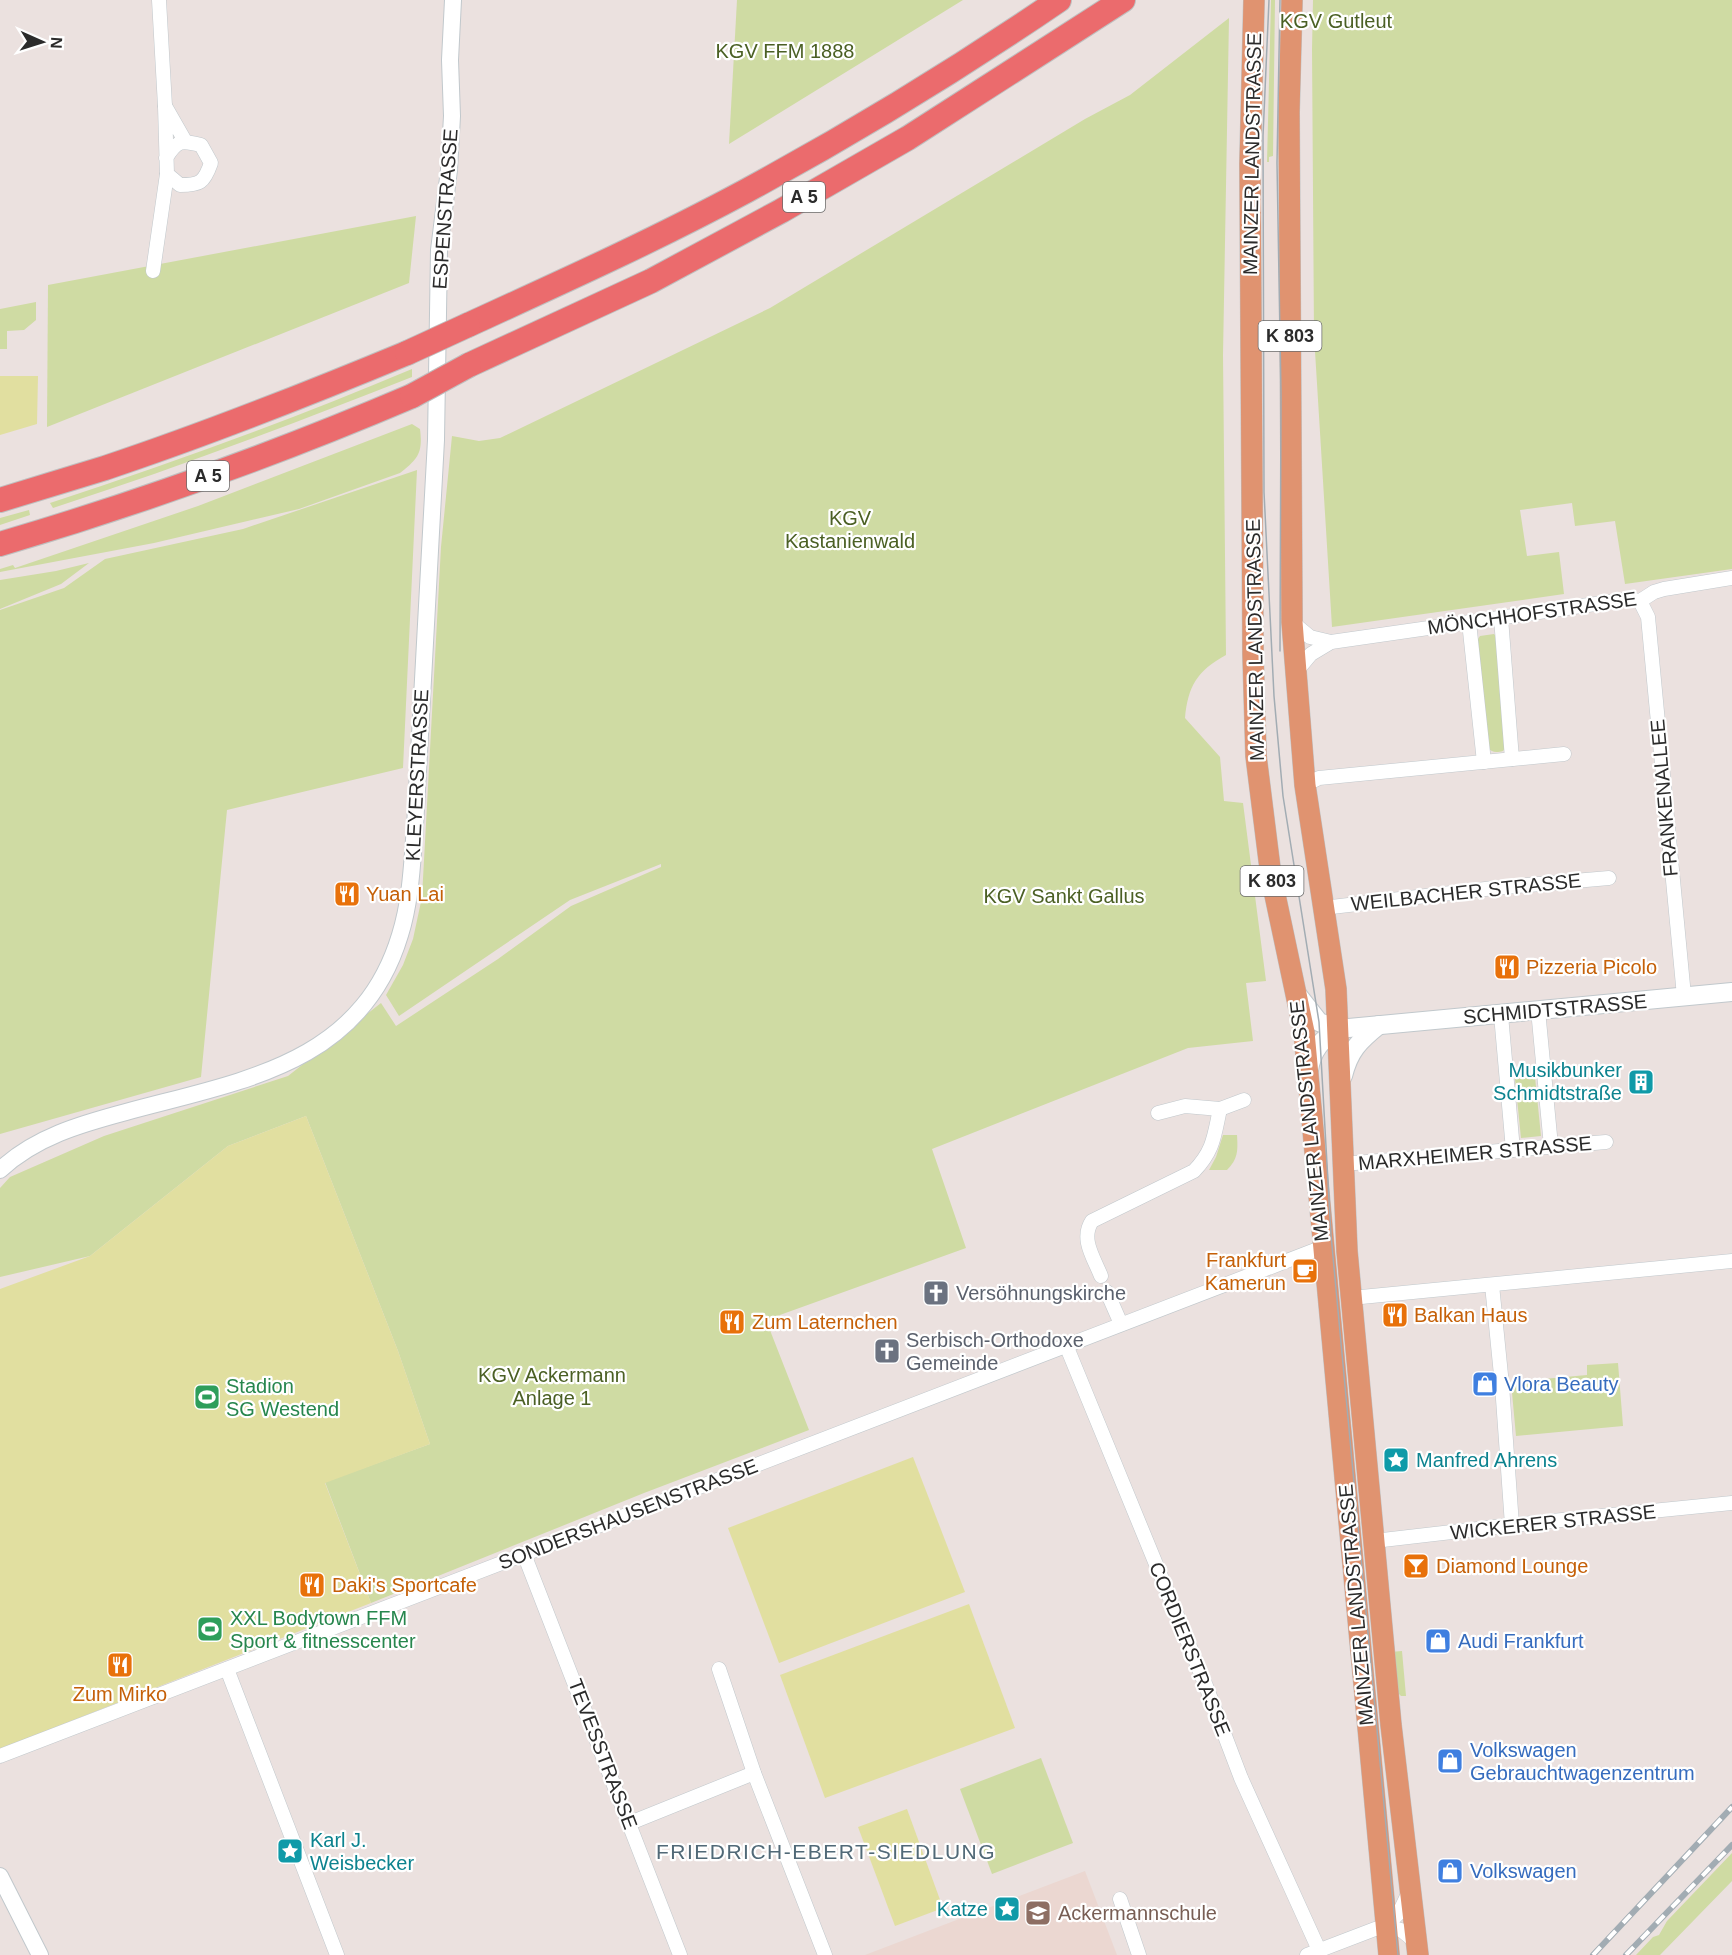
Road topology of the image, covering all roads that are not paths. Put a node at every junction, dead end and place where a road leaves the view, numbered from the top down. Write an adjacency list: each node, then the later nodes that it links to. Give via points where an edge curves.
1 (159, 0): 7 (street)
2 (453, 0): 12 (street, ESPENSTRASSE, via 449,170 439,250)
3 (1059, 0): 13 (highway, A 5, bridge, via 934,82 746,191 610,260 313,392 104,468)
4 (1123, 0): 14 (highway, A 5, bridge, via 908,138 651,281 347,424 212,475)
5 (1254, 0): 29 (main road, MAINZER LANDSTRASSE / K 803, via 1250,176 1256,756 1271,876)
6 (1292, 0): 18 (main road, MAINZER LANDSTRASSE / K 803, via 1289,112)
7 (165, 105): 8 (street); 9 (street)
8 (184, 141): 9 (street, via 173,146); 10 (street, via 201,145 211,163 206,178 196,185 180,185)
9 (166, 158): 10 (street)
10 (167, 174): 11 (street)
11 (153, 271)
12 (436, 417): 44 (street, KLEYERSTRASSE, via 409,890 401,934 377,987 348,1023 302,1056 225,1085 92,1121 52,1136 25,1150)
13 (0, 500)
14 (0, 544)
15 (1732, 578): 16 (street, MÖNCHHOFSTRASSE, via 1664,589)
16 (1640, 601): 17 (street, MÖNCHHOFSTRASSE, via 1630,599); 30 (street, FRANKENALLEE, via 1648,617)
17 (1501, 618): 19 (street, MÖNCHHOFSTRASSE); 23 (street)
18 (1292, 622): 20 (street, MÖNCHHOFSTRASSE, via 1310,637); 21 (main road, MAINZER LANDSTRASSE / K 803)
19 (1469, 622): 20 (street, MÖNCHHOFSTRASSE); 24 (street)
20 (1331, 642): 21 (street, MÖNCHHOFSTRASSE, via 1311,654)
21 (1295, 673): 25 (main road, MAINZER LANDSTRASSE)
22 (1564, 754): 23 (street)
23 (1512, 759): 24 (street)
24 (1484, 762): 25 (street, via 1319,778)
25 (1305, 784): 27 (main road, MAINZER LANDSTRASSE)
26 (1610, 878): 27 (street, WEILBACHER STRASSE)
27 (1323, 908): 34 (main road, MAINZER LANDSTRASSE)
28 (1732, 992): 30 (main road, SCHMIDTSTRASSE)
29 (1296, 993): 34 (main road, via 1319,1022); 35 (main road, MAINZER LANDSTRASSE)
30 (1684, 996): 31 (main road, SCHMIDTSTRASSE)
31 (1538, 1010): 32 (main road, SCHMIDTSTRASSE); 41 (street)
32 (1501, 1015): 33 (main road, SCHMIDTSTRASSE); 42 (street)
33 (1379, 1025): 34 (main road, SCHMIDTSTRASSE); 36 (main road, via 1350,1054)
34 (1338, 1029): 35 (main road, via 1315,1050); 36 (main road, MAINZER LANDSTRASSE)
35 (1308, 1078): 45 (main road, MAINZER LANDSTRASSE)
36 (1341, 1087): 43 (main road, MAINZER LANDSTRASSE)
37 (1244, 1100): 38 (street)
38 (1220, 1109): 39 (street, via 1185,1106); 47 (street, via 1207,1158 1194,1171 1092,1221 1087,1240)
39 (1158, 1113)
40 (1606, 1142): 41 (street, MARXHEIMER STRASSE)
41 (1551, 1146): 42 (street, MARXHEIMER STRASSE)
42 (1513, 1150): 43 (street, MARXHEIMER STRASSE)
43 (1343, 1164): 50 (main road, MAINZER LANDSTRASSE)
44 (0, 1170)
45 (1323, 1247): 51 (street, SONDERSHAUSENSTRASSE); 65 (main road, MAINZER LANDSTRASSE)
46 (1732, 1261): 48 (street)
47 (1101, 1276)
48 (1492, 1285): 50 (street); 54 (street)
49 (1107, 1292): 51 (street)
50 (1351, 1298): 55 (main road, MAINZER LANDSTRASSE)
51 (1121, 1324): 52 (street, SONDERSHAUSENSTRASSE)
52 (1066, 1346): 56 (street, SONDERSHAUSENSTRASSE); 67 (street, CORDIERSTRASSE)
53 (1732, 1503): 54 (street, WICKERER STRASSE)
54 (1512, 1525): 55 (street, WICKERER STRASSE)
55 (1374, 1541): 63 (main road, MAINZER LANDSTRASSE)
56 (524, 1554): 57 (street, SONDERSHAUSENSTRASSE); 61 (street, TEVESSTRASSE)
57 (226, 1669): 59 (street, SONDERSHAUSENSTRASSE); 69 (street)
58 (718, 1669): 60 (street)
59 (0, 1756)
60 (754, 1773): 61 (street); 71 (street)
61 (630, 1823): 70 (street, TEVESSTRASSE)
62 (0, 1876): 68 (street)
63 (1411, 1887): 65 (street, via 1399,1913); 66 (main road, MAINZER LANDSTRASSE)
64 (1120, 1899): 72 (street)
65 (1386, 1926): 66 (street, via 1401,1930); 67 (street); 74 (main road, MAINZER LANDSTRASSE)
66 (1418, 1949)
67 (1313, 1953): 73 (street)
68 (40, 1955)
69 (338, 1955)
70 (680, 1955)
71 (825, 1955)
72 (1139, 1955)
73 (1337, 1955)
74 (1389, 1955)

